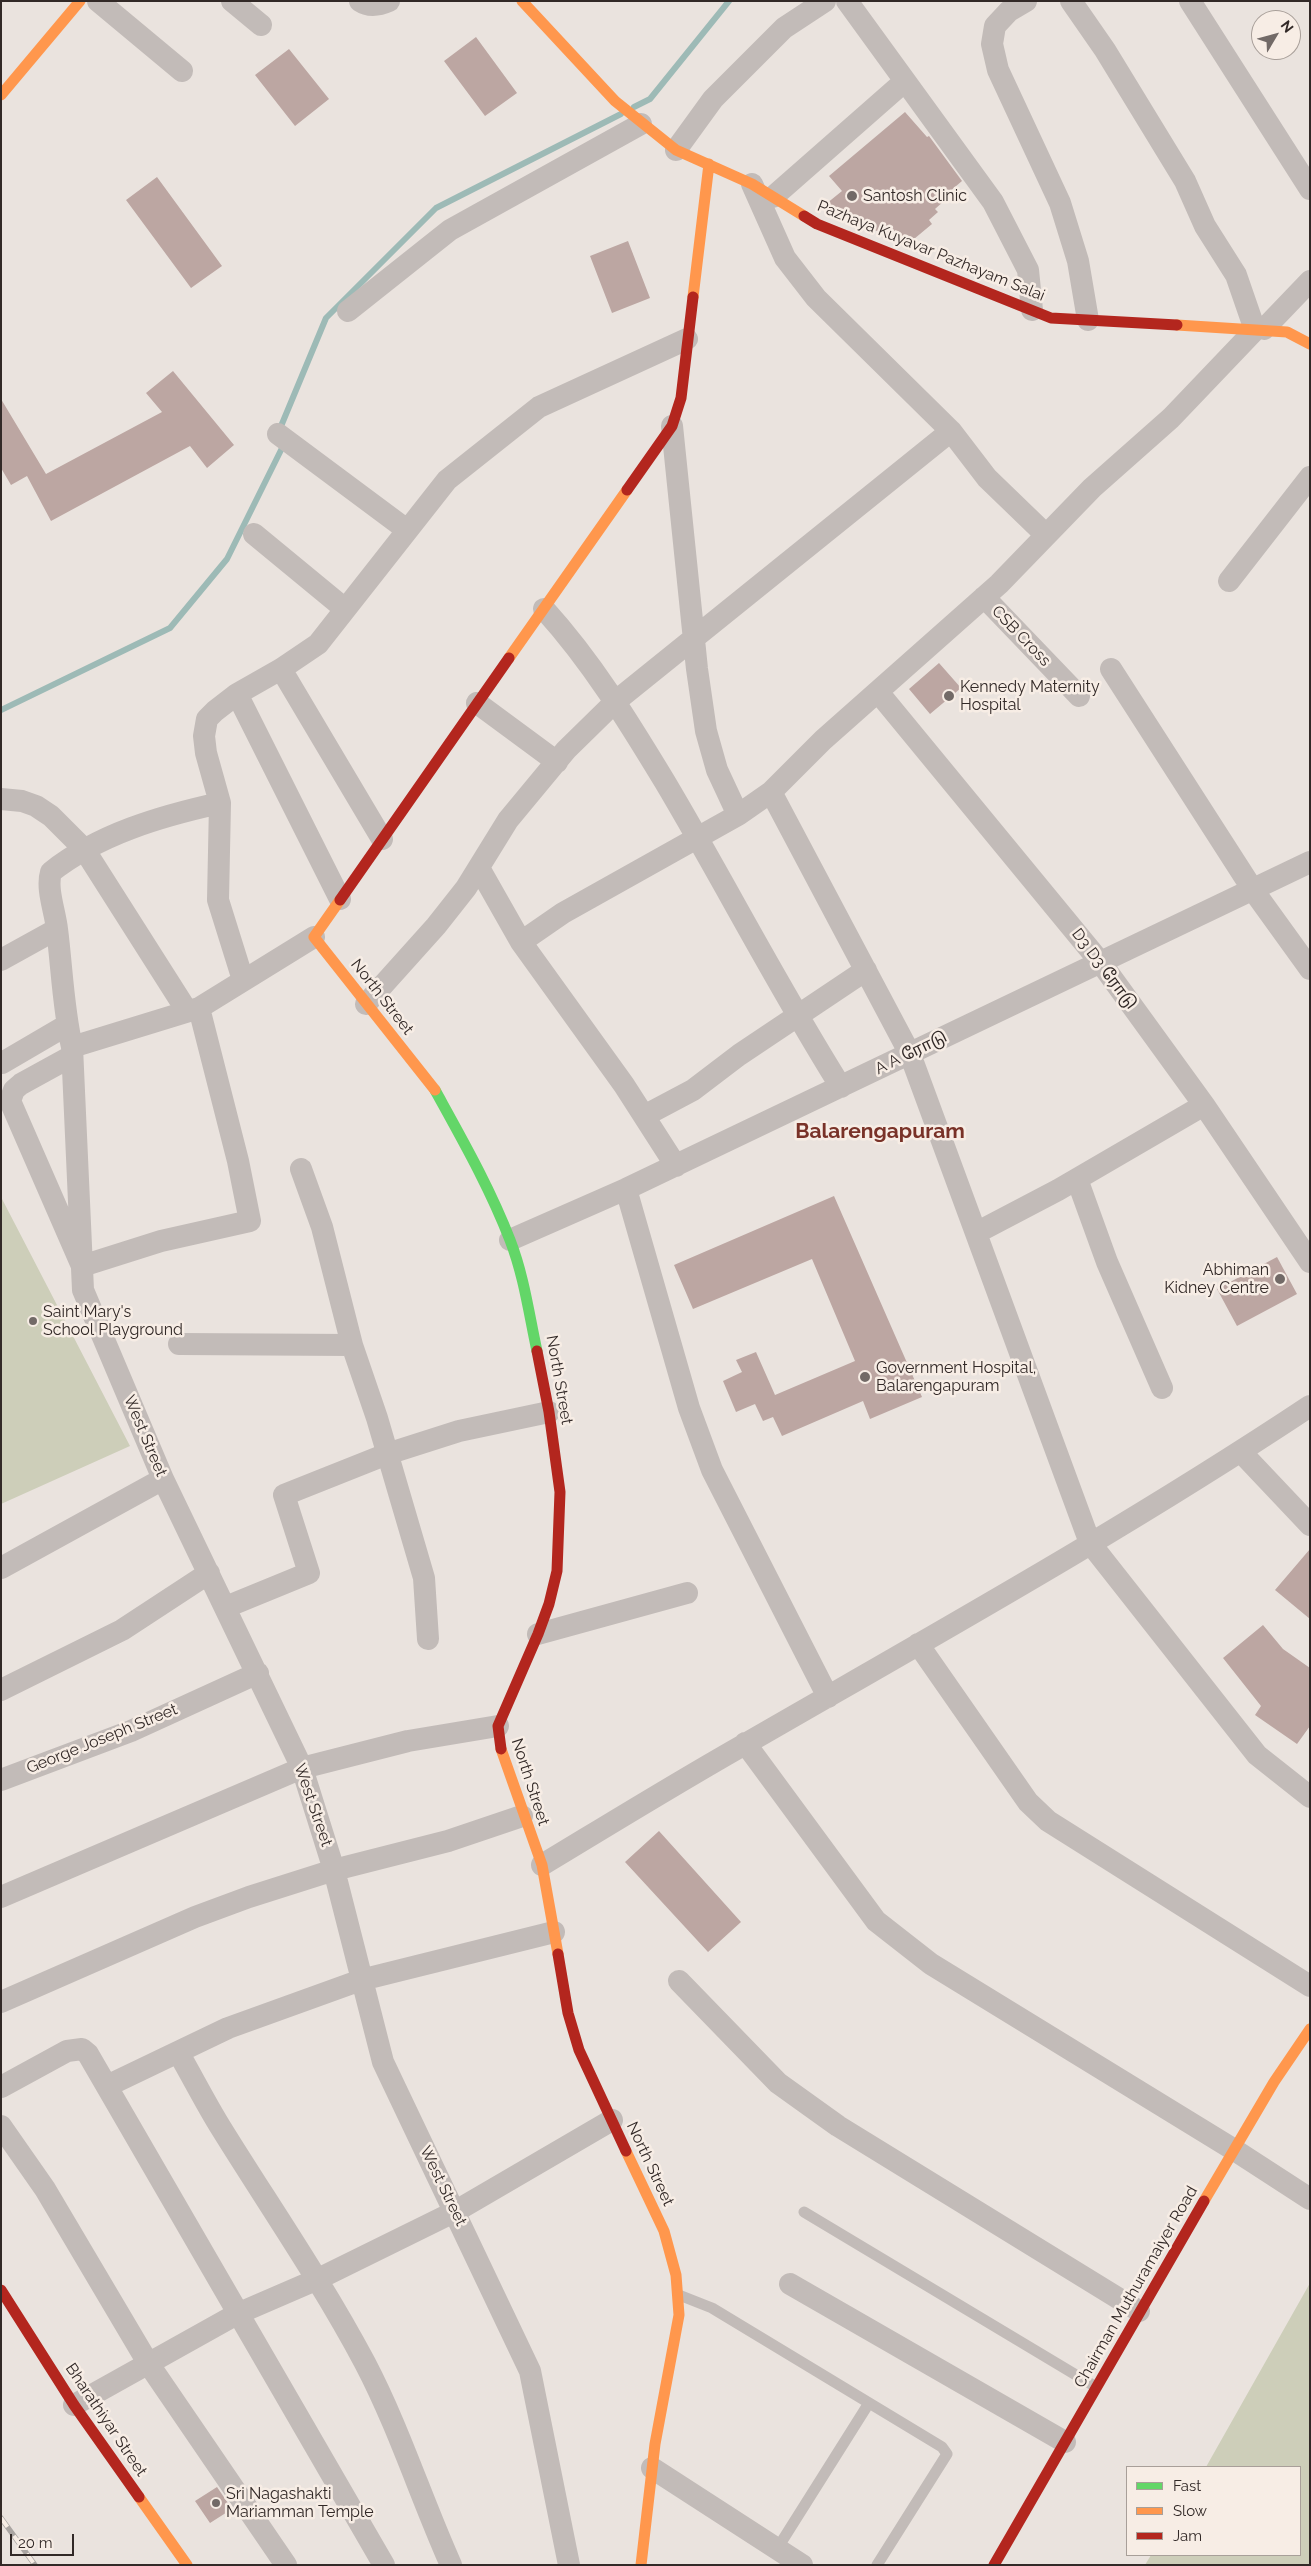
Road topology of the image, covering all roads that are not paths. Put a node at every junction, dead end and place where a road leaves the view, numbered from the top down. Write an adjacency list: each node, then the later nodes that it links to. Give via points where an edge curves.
1 (80, 1): 15 (street)
2 (98, 1): 13 (street)
3 (232, 1): 12 (street)
4 (360, 1): 5 (street, via 366,5)
5 (389, 1)
6 (522, 1): 16 (street, Pazhaya Kuyavar Pazhayam Salai, via 615,101)
7 (825, 1): 17 (street, via 784,28 714,99)
8 (847, 1): 14 (street)
9 (1026, 1): 25 (street, via 1009,11 995,26 992,44 998,70 1060,202 1078,261)
10 (1071, 1): 26 (street, via 1105,50 1185,181 1205,226 1236,275)
11 (1190, 1): 20 (street)
12 (260, 25)
13 (182, 71)
14 (906, 81): 21 (street); 23 (street, via 993,202 1028,270)
15 (1, 95)
16 (642, 124): 17 (street, Pazhaya Kuyavar Pazhayam Salai); 24 (street, via 450,230)
17 (676, 150): 18 (street, Pazhaya Kuyavar Pazhayam Salai)
18 (709, 164): 19 (street, Pazhaya Kuyavar Pazhayam Salai); 27 (street)
19 (752, 184): 21 (street, Pazhaya Kuyavar Pazhayam Salai); 30 (street, via 785,258 816,298)
20 (1310, 189)
21 (773, 197): 23 (street, Pazhaya Kuyavar Pazhayam Salai, via 817,224)
22 (1310, 280): 26 (street)
23 (1032, 310): 25 (street, Pazhaya Kuyavar Pazhayam Salai, via 1052,318)
24 (348, 311)
25 (1088, 320): 26 (street, Pazhaya Kuyavar Pazhayam Salai)
26 (1259, 329): 28 (street, Pazhaya Kuyavar Pazhayam Salai, via 1287,332); 35 (street, via 1171,418 1092,488)
27 (687, 339): 29 (street, via 681,398); 33 (street, via 539,407 447,480)
28 (1310, 344)
29 (672, 426): 39 (street); 40 (street)
30 (951, 431): 35 (street, via 987,478); 40 (street)
31 (278, 434): 33 (street)
32 (1310, 477): 36 (street)
33 (408, 530): 38 (street)
34 (254, 534): 38 (street)
35 (1046, 535): 37 (street)
36 (1229, 581)
37 (984, 598): 43 (street); 45 (street, CSB Cross)
38 (345, 609): 41 (street, via 318,644)
39 (544, 609): 46 (street, via 572,640); 47 (street)
40 (694, 636): 46 (street); 52 (street, via 706,731 717,770)
41 (281, 668): 44 (street); 54 (street)
42 (1111, 669): 58 (street)
43 (878, 692): 49 (street); 64 (street, D3 D3 ரோடு)
44 (238, 694): 51 (street, via 207,719 204,736); 59 (street)
45 (1079, 696)
46 (616, 701): 48 (street); 53 (street)
47 (477, 704): 48 (street); 54 (street)
48 (557, 762): 57 (street, via 508,820)
49 (771, 792): 52 (street); 66 (street)
50 (1, 799): 55 (street, via 36,806 51,816)
51 (220, 803): 55 (street, via 163,816); 67 (street, via 218,900)
52 (738, 815): 53 (street)
53 (697, 836): 62 (street, via 563,913); 70 (street)
54 (382, 839): 59 (street)
55 (84, 850): 60 (street, West Street, via 51,872 49,880); 69 (street)
56 (1310, 862): 58 (street, A A ரோடு)
57 (479, 868): 62 (street); 68 (street, via 436,926)
58 (1253, 890): 64 (street, A A ரோடு); 65 (street)
59 (340, 899): 61 (street)
60 (57, 929): 63 (street); 71 (street, West Street)
61 (314, 937): 67 (street); 68 (street, North Street)
62 (521, 942): 77 (street)
63 (1, 960)
64 (1101, 962): 73 (street, A A ரோடு); 76 (street, D3 D3 ரோடு)
65 (1310, 969)
66 (866, 970): 70 (street); 73 (street)
67 (243, 980): 69 (street)
68 (366, 1004): 83 (street, North Street, via 434,1089 469,1152)
69 (193, 1009): 72 (street); 85 (street, via 238,1161 250,1221 162,1241)
70 (797, 1017): 75 (street); 77 (street, via 693,1090)
71 (67, 1025): 72 (street, West Street); 74 (street)
72 (72, 1052): 85 (street, West Street); 85 (street, via 21,1084 14,1090 10,1101)
73 (910, 1054): 75 (street, A A ரோடு); 82 (street)
74 (2, 1063)
75 (840, 1087): 78 (street, A A ரோடு)
76 (1204, 1106): 80 (street); 84 (street, D3 D3 ரோடு)
77 (644, 1116): 78 (street)
78 (676, 1166): 81 (street, A A ரோடு)
79 (301, 1168): 87 (street, via 322,1227)
80 (1077, 1179): 82 (street); 88 (street, via 1107,1262)
81 (626, 1189): 83 (street, A A ரோடு); 105 (street, via 689,1408 712,1470)
82 (976, 1233): 95 (street)
83 (510, 1240): 90 (street, North Street, via 524,1287)
84 (1310, 1262)
85 (82, 1266): 93 (street, West Street, via 83,1290)
86 (179, 1344): 87 (street)
87 (352, 1345): 92 (street)
88 (1162, 1388)
89 (1310, 1406): 91 (street)
90 (549, 1412): 92 (street, via 459,1431); 100 (street, North Street, via 560,1492 557,1571)
91 (1241, 1452): 94 (street); 95 (street)
92 (387, 1454): 99 (street, via 284,1495 309,1573); 101 (street, via 424,1578)
93 (163, 1479): 96 (street); 97 (street, West Street)
94 (1310, 1525)
95 (1090, 1543): 102 (street); 110 (street, via 1257,1755)
96 (1, 1568)
97 (209, 1574): 99 (street, West Street); 104 (street, via 122,1630)
98 (687, 1593): 100 (street)
99 (226, 1607): 103 (street, West Street)
100 (538, 1634): 106 (street, North Street)
101 (428, 1639)
102 (918, 1644): 105 (street); 118 (street, via 1028,1802 1048,1821)
103 (258, 1673): 108 (street, West Street); 109 (street, George Joseph Street, via 131,1731)
104 (1, 1690)
105 (828, 1697): 107 (street)
106 (498, 1726): 108 (street, via 408,1741); 111 (street, North Street, via 498,1740)
107 (745, 1743): 112 (street); 126 (street, via 876,1920 931,1964)
108 (302, 1768): 113 (street, West Street); 114 (street)
109 (1, 1780)
110 (1310, 1797)
111 (522, 1816): 112 (street, North Street); 113 (street, via 448,1841)
112 (542, 1865): 115 (street, North Street)
113 (334, 1870): 116 (street, West Street); 119 (street, via 195,1917)
114 (1, 1897)
115 (554, 1932): 116 (street); 124 (street, North Street, via 568,2013)
116 (361, 1980): 121 (street, via 228,2028); 128 (street, West Street, via 383,2062)
117 (679, 1981): 134 (street, via 778,2083 830,2120)
118 (1310, 1986)
119 (1, 2002)
120 (1310, 2029): 126 (street, Chairman Muthuramaiyer Road, via 1274,2082)
121 (178, 2052): 122 (street); 130 (street, via 220,2127)
122 (107, 2086): 123 (street, via 88,2054 76,2048); 135 (street)
123 (1, 2087)
124 (612, 2120): 128 (street); 133 (street, North Street, via 664,2231 676,2275)
125 (1, 2126): 136 (street, via 45,2189)
126 (1236, 2151): 127 (street); 134 (street, Chairman Muthuramaiyer Road)
127 (1310, 2199)
128 (456, 2211): 130 (street); 147 (street, West Street, via 530,2371)
129 (804, 2212): 137 (lane)
130 (318, 2279): 135 (street); 146 (street, via 366,2365 404,2446 424,2504)
131 (790, 2284): 140 (street)
132 (1, 2290): 139 (street, Bharathiyar Street)
133 (677, 2294): 138 (lane, via 712,2308); 141 (street, North Street, via 679,2315)
134 (1139, 2311): 137 (street, Chairman Muthuramaiyer Road)
135 (237, 2314): 136 (street); 145 (street)
136 (148, 2363): 139 (street); 144 (street)
137 (1096, 2387): 140 (street, Chairman Muthuramaiyer Road)
138 (869, 2403): 142 (lane); 150 (lane, via 942,2447 947,2454)
139 (74, 2405): 143 (street, Bharathiyar Street)
140 (1065, 2442): 151 (street, Chairman Muthuramaiyer Road)
141 (652, 2468): 142 (street); 148 (street, North Street)
142 (778, 2549): 149 (street)
143 (187, 2565)
144 (286, 2565)
145 (384, 2565)
146 (451, 2565)
147 (569, 2565)
148 (642, 2565)
149 (802, 2565)
150 (877, 2565)
151 (994, 2565)

